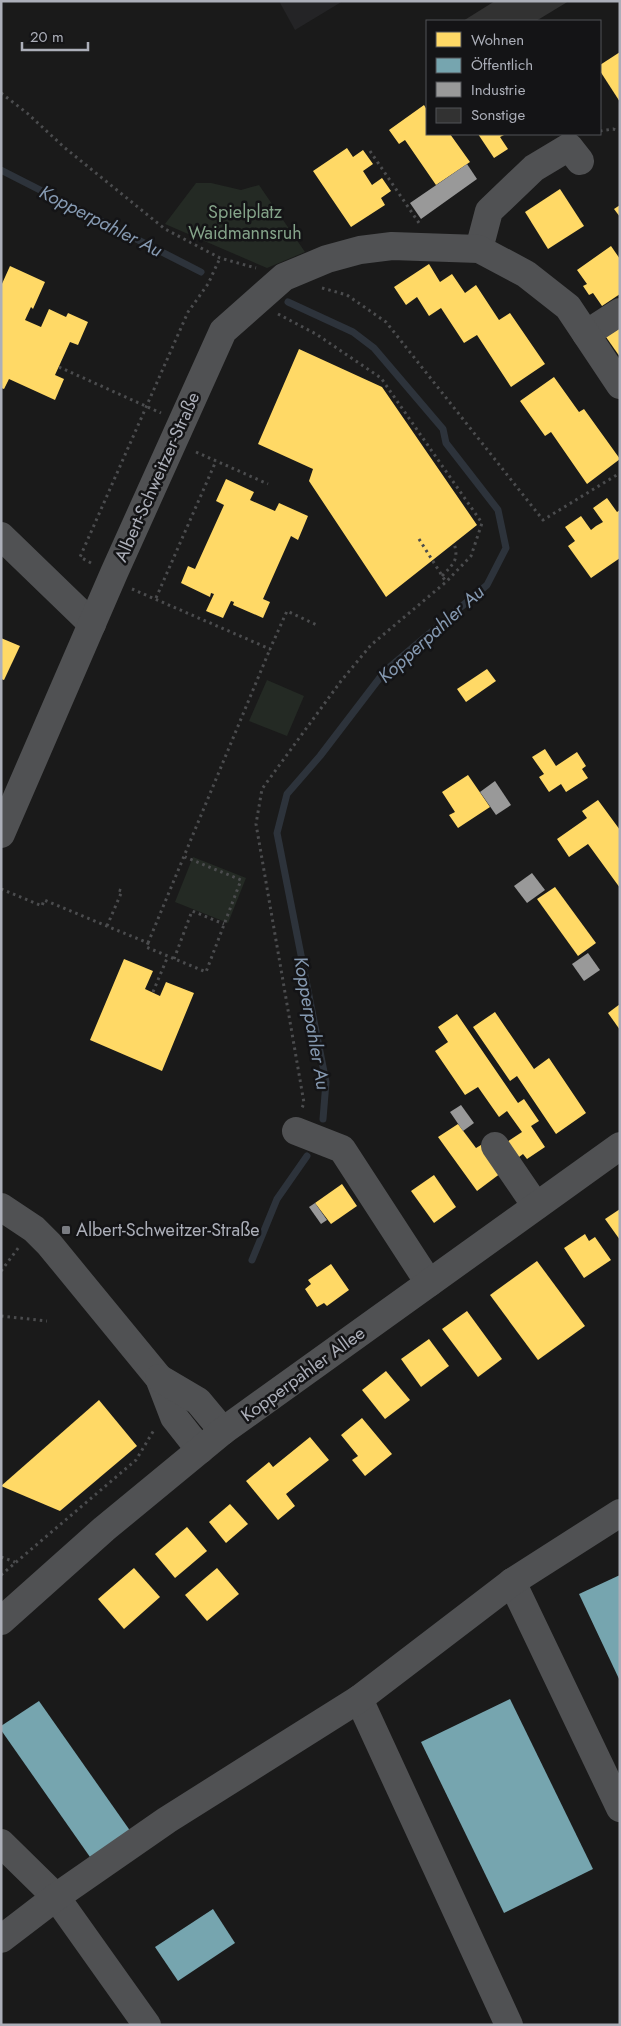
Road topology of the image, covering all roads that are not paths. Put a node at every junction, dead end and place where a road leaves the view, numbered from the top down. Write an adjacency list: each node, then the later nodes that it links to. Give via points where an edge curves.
1 (580, 161): 2 (street, via 569,147 534,168 489,211)
2 (479, 249): 4 (street, via 526,274 568,307); 7 (street, Albert-Schweitzer-Straße, via 392,246 360,250 320,261 284,277 223,331)
3 (620, 312): 4 (street)
4 (586, 334): 5 (street)
5 (620, 385)
6 (1, 536): 7 (street)
7 (92, 624): 8 (street, Albert-Schweitzer-Straße)
8 (1, 834)
9 (296, 1131): 14 (street, via 342,1149)
10 (495, 1146): 12 (street)
11 (620, 1146): 12 (street, Kopperpahler Allee)
12 (536, 1206): 14 (street, Kopperpahler Allee)
13 (1, 1207): 15 (street, via 34,1229 49,1244)
14 (429, 1283): 16 (street, Kopperpahler Allee)
15 (159, 1378): 16 (street, via 198,1401); 17 (street, via 174,1417)
16 (224, 1431): 17 (street, Kopperpahler Allee)
17 (200, 1450): 20 (street, Kopperpahler Allee)
18 (620, 1513): 19 (street)
19 (512, 1582): 21 (street); 22 (street)
20 (1, 1621)
21 (359, 1699): 24 (street, via 167,1820); 27 (street)
22 (620, 1808)
23 (1, 1843): 24 (street)
24 (56, 1897): 25 (street); 26 (street)
25 (1, 1939)
26 (147, 2025)
27 (509, 2025)

